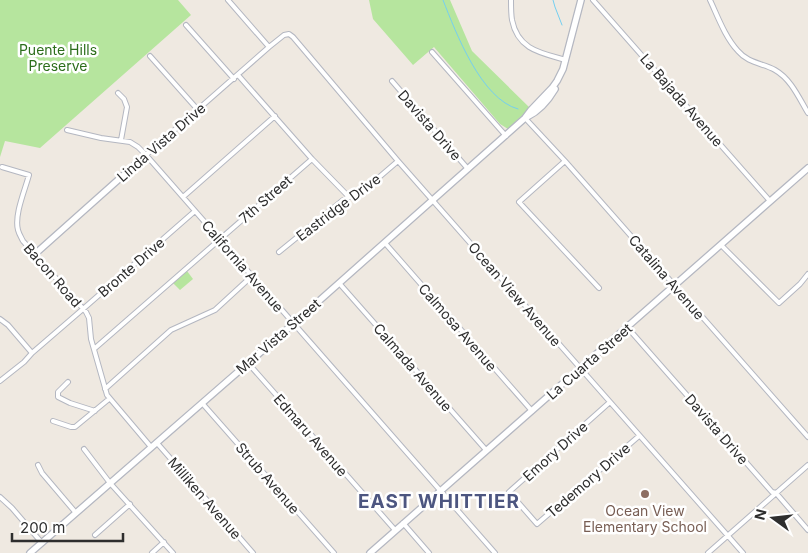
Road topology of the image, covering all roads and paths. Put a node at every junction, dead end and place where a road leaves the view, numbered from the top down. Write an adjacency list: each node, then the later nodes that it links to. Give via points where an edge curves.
1 (228, 0): 8 (street)
2 (511, 0): 11 (street, via 512,20 520,39 538,52)
3 (582, 0): 11 (street, Mar Vista Street)
4 (593, 0): 33 (street, La Bajada Avenue)
5 (711, 0): 17 (street, via 738,52 784,77)
6 (186, 25): 13 (street)
7 (289, 34): 8 (street, Linda Vista Drive); 25 (street, Ocean View Avenue)
8 (269, 47): 12 (street, Linda Vista Drive)
9 (432, 52): 21 (street)
10 (150, 56): 16 (street)
11 (567, 61): 19 (street, Mar Vista Street, via 549,98 536,113)
12 (238, 75): 13 (street, Linda Vista Drive); 18 (street)
13 (234, 79): 16 (street, Linda Vista Drive)
14 (392, 81): 29 (street, Davista Drive)
15 (118, 93): 22 (street, via 127,107)
16 (198, 110): 23 (street, Linda Vista Drive)
17 (808, 113)
18 (275, 116): 24 (street); 30 (street)
19 (525, 118): 21 (street, Mar Vista Street); 26 (street, Catalina Avenue)
20 (67, 130): 22 (street, California Avenue)
21 (506, 136): 29 (street, Mar Vista Street)
22 (121, 140): 23 (street, California Avenue, via 134,144)
23 (146, 155): 30 (street, California Avenue); 39 (street, Linda Vista Drive)
24 (312, 159): 31 (street); 35 (street, 7th Street)
25 (398, 161): 31 (street, Eastridge Drive); 32 (street, Ocean View Avenue)
26 (565, 161): 43 (street, Catalina Avenue); 44 (street, via 519,202)
27 (2, 167): 39 (street, Bacon Road, via 29,175 18,216 18,230)
28 (808, 168): 33 (street, La Cuarta Street)
29 (468, 169): 32 (street, Mar Vista Street)
30 (183, 197): 34 (street, California Avenue)
31 (349, 198): 38 (street, Eastridge Drive)
32 (433, 201): 36 (street, Mar Vista Street); 52 (street, Ocean View Avenue)
33 (770, 201): 37 (street, La Cuarta Street)
34 (195, 211): 35 (street, California Avenue); 45 (street, Bronte Drive)
35 (219, 239): 41 (street, California Avenue); 49 (street, 7th Street)
36 (385, 243): 42 (street, Mar Vista Street); 60 (street, Calmosa Avenue)
37 (720, 245): 40 (street, via 779,303); 43 (street, La Cuarta Street)
38 (279, 252)
39 (35, 254): 45 (street, Bacon Road)
40 (808, 274)
41 (252, 276): 47 (street, California Avenue); 55 (street, via 215,310 172,330)
42 (339, 283): 47 (street, Mar Vista Street); 67 (street, Calmada Avenue)
43 (674, 285): 48 (street, La Cuarta Street); 63 (street, Catalina Avenue)
44 (599, 288)
45 (84, 309): 49 (street, Bacon Road); 50 (street, Bronte Drive)
46 (0, 319): 50 (street)
47 (293, 324): 51 (street, Mar Vista Street); 71 (street, California Avenue)
48 (627, 327): 52 (street, La Cuarta Street); 72 (street, Davista Drive)
49 (94, 349): 55 (street, Bacon Road)
50 (32, 353): 53 (street, Bronte Drive)
51 (248, 363): 58 (street, Mar Vista Street); 78 (street, Edmaru Avenue)
52 (579, 368): 57 (street, Ocean View Avenue); 60 (street, La Cuarta Street)
53 (0, 381)
54 (68, 382): 59 (street, via 58,392 58,397)
55 (105, 389): 56 (street, Bacon Road)
56 (109, 399): 59 (street); 65 (street, Bacon Road)
57 (610, 402): 62 (street, Ocean View Avenue); 77 (street, Emory Drive, via 509,492)
58 (202, 403): 64 (street, Mar Vista Street); 88 (street, Strub Avenue)
59 (95, 411): 61 (street, via 75,427)
60 (532, 411): 67 (street, La Cuarta Street)
61 (53, 421)
62 (639, 436): 77 (street, Tedemory Drive); 81 (street, Ocean View Avenue)
63 (808, 438)
64 (157, 443): 65 (street, Mar Vista Street); 87 (street, Milliken Avenue)
65 (151, 447): 70 (street, Mar Vista Street)
66 (84, 449): 70 (street)
67 (486, 450): 71 (street, La Cuarta Street)
68 (38, 465): 75 (street)
69 (808, 465): 72 (street)
70 (110, 484): 74 (street); 75 (street, Mar Vista Street)
71 (441, 491): 76 (street, La Cuarta Street); 91 (street, California Avenue)
72 (776, 493): 79 (street, Davista Drive); 81 (street)
73 (0, 497): 83 (street)
74 (130, 504): 80 (street); 82 (street)
75 (76, 513): 83 (street, Mar Vista Street)
76 (403, 523): 78 (street, La Cuarta Street); 90 (street)
77 (537, 524)
78 (395, 530): 89 (street, La Cuarta Street)
79 (808, 530)
80 (95, 535)
81 (728, 536): 92 (street); 93 (street, Ocean View Avenue)
82 (164, 542): 85 (street); 86 (street)
83 (42, 543): 84 (street, Mar Vista Street)
84 (30, 553)
85 (152, 553)
86 (173, 553)
87 (253, 553)
88 (334, 553)
89 (370, 553)
90 (429, 553)
91 (495, 553)
92 (708, 553)
93 (743, 553)

